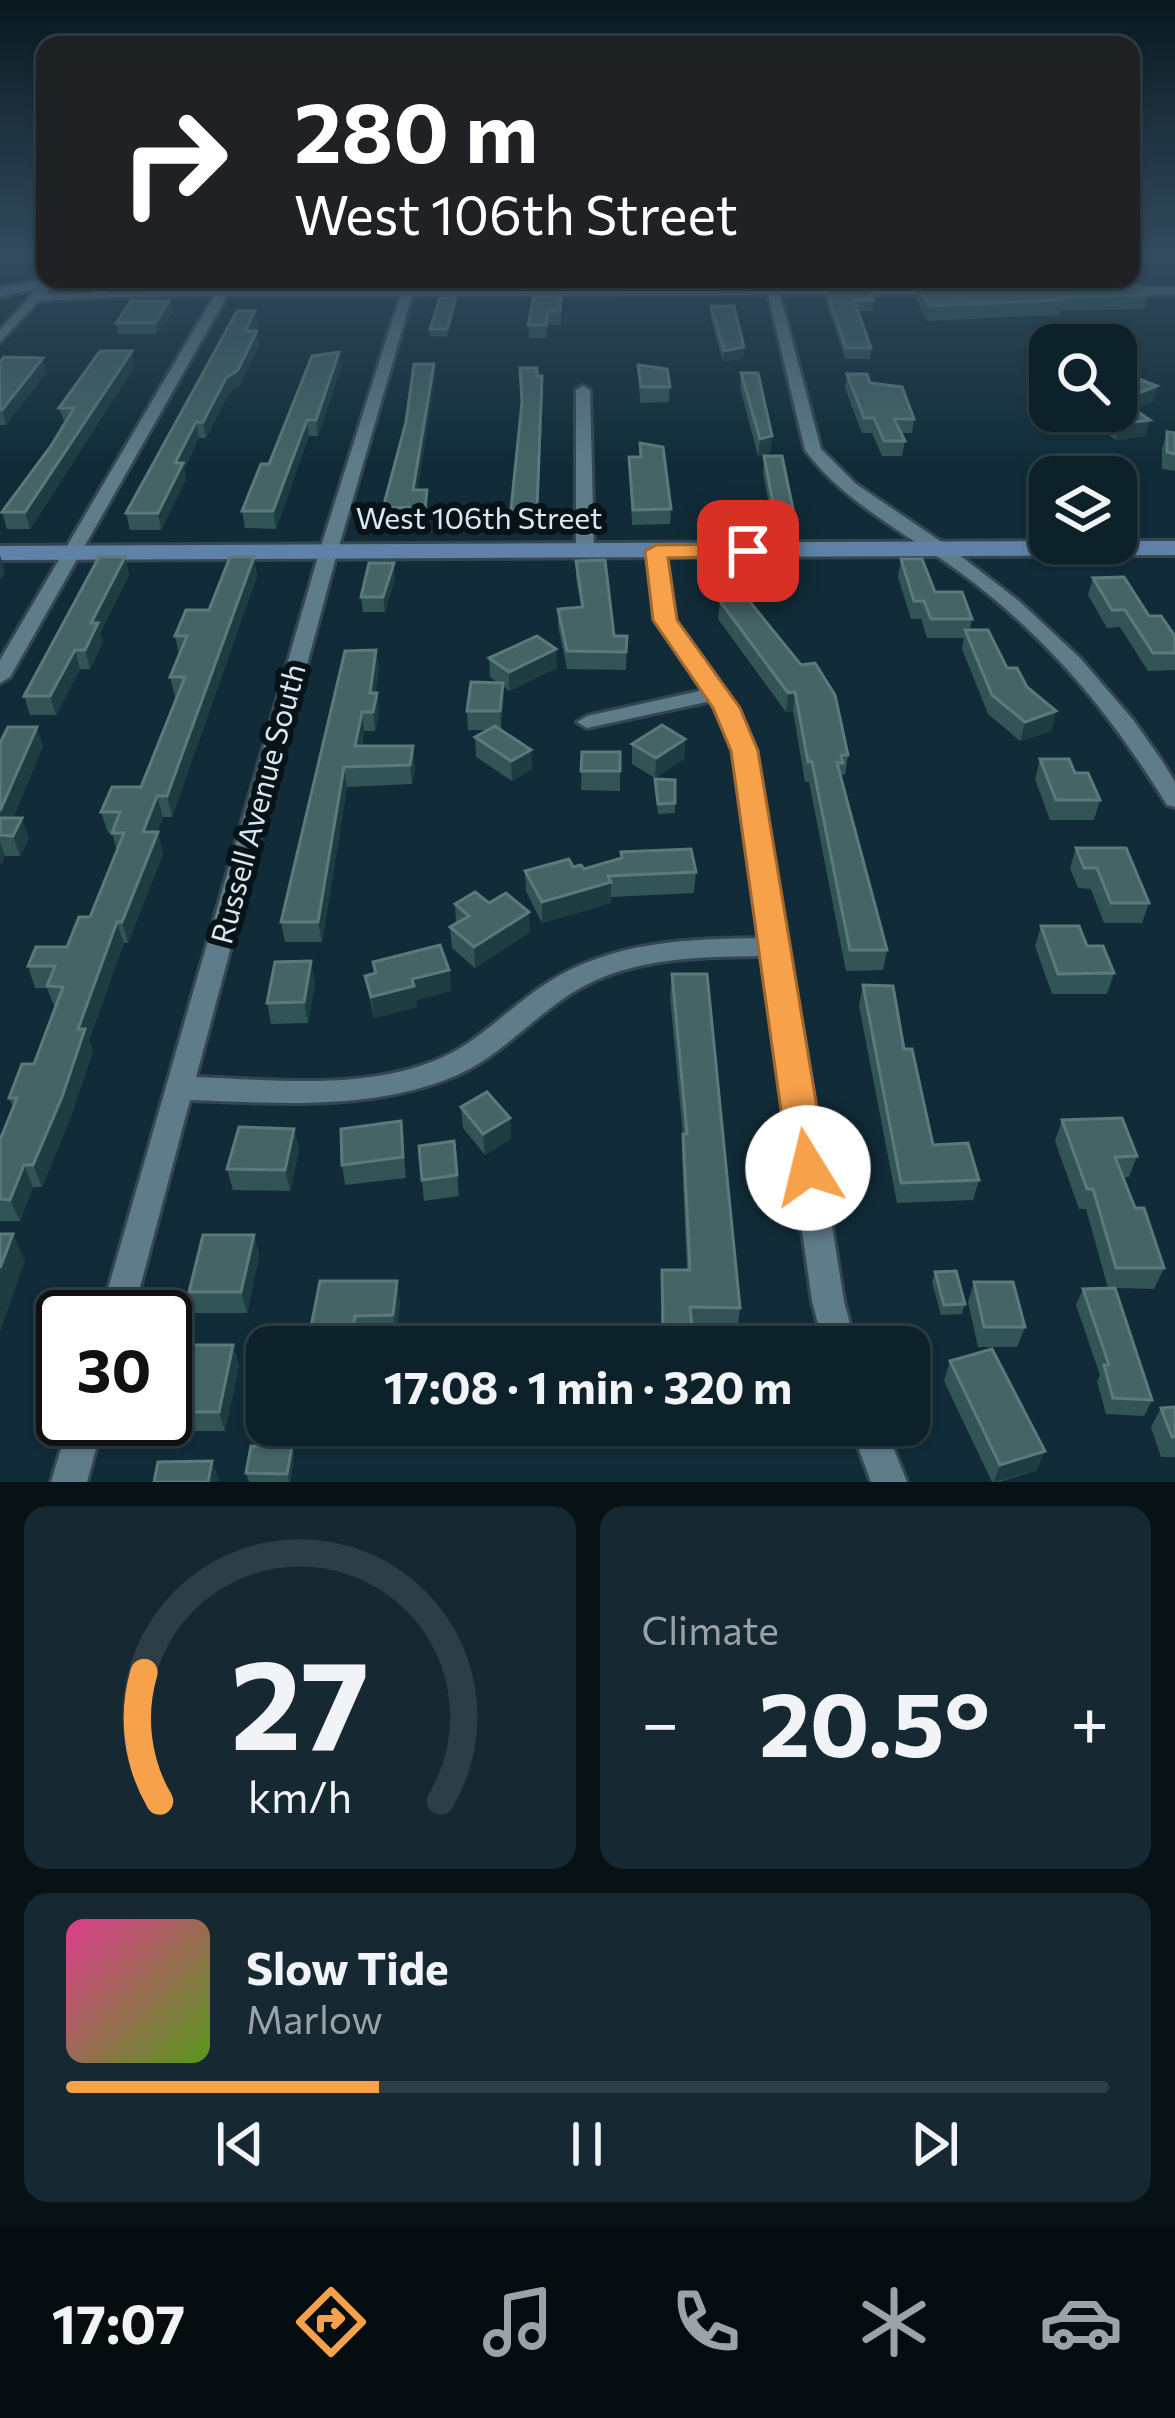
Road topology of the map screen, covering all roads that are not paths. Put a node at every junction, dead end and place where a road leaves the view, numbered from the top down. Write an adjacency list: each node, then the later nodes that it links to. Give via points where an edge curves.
1 (197, 324): 9 (street)
2 (397, 324): 10 (street, Russell Avenue South)
3 (782, 324): 6 (street, via 813,450)
4 (583, 390): 7 (street)
5 (1175, 548): 6 (street, West 106th Street)
6 (942, 550): 8 (street, West 106th Street); 15 (street, via 1062,646 1131,726)
7 (585, 551): 8 (street, West 106th Street); 10 (street, West 106th Street)
8 (656, 551): 13 (street, via 665,620)
9 (70, 553): 10 (street, West 106th Street); 11 (street, West 106th Street); 12 (street)
10 (328, 553): 17 (street, Russell Avenue South)
11 (0, 554)
12 (0, 676)
13 (715, 694): 14 (street); 16 (street, via 745,751)
14 (586, 722)
15 (1175, 800)
16 (774, 947): 17 (street, via 627,956 555,991 488,1046 389,1084); 19 (street)
17 (180, 1088): 18 (street, Russell Avenue South)
18 (124, 1290)
19 (835, 1326)
20 (79, 1446): 22 (street)
21 (875, 1446): 23 (street)
22 (69, 1482)
23 (889, 1482)

